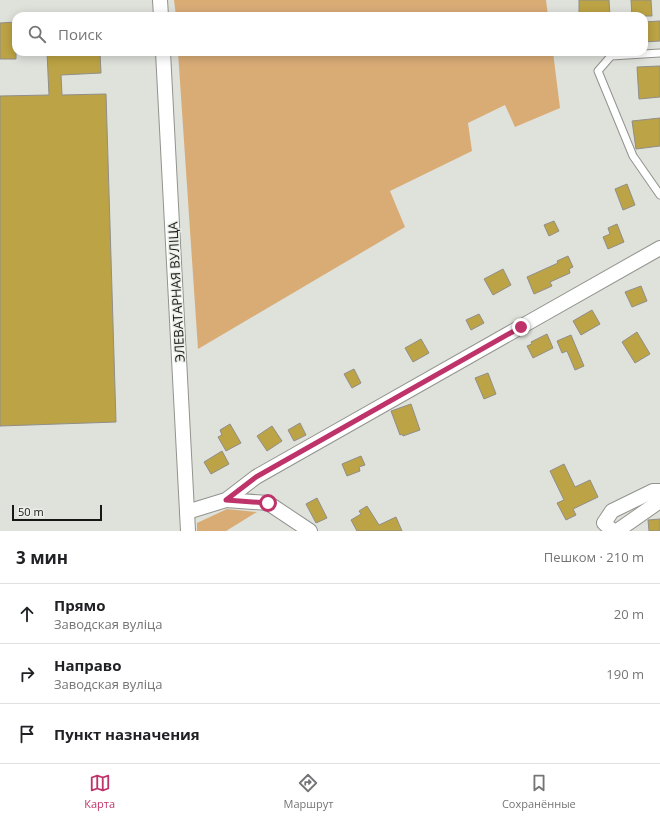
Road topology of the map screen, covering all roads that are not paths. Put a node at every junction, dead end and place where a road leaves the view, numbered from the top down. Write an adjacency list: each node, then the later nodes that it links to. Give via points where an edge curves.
1 (160, 0): 2 (street)
2 (161, 12)
3 (660, 53): 4 (lane)
4 (648, 54)
5 (163, 56): 12 (street, ЭЛЕВАТАРНАЯ ВУЛІЦА)
6 (611, 56): 7 (lane, via 598,71 633,156)
7 (660, 195)
8 (660, 248): 10 (street, via 256,477)
9 (660, 491): 15 (street, via 653,491 612,511 604,523)
10 (226, 500): 12 (street); 14 (street, via 268,503)
11 (660, 501): 16 (street)
12 (187, 512): 13 (street, ЭЛЕВАТАРНАЯ ВУЛІЦА)
13 (188, 531)
14 (310, 531)
15 (613, 531)
16 (617, 531)

